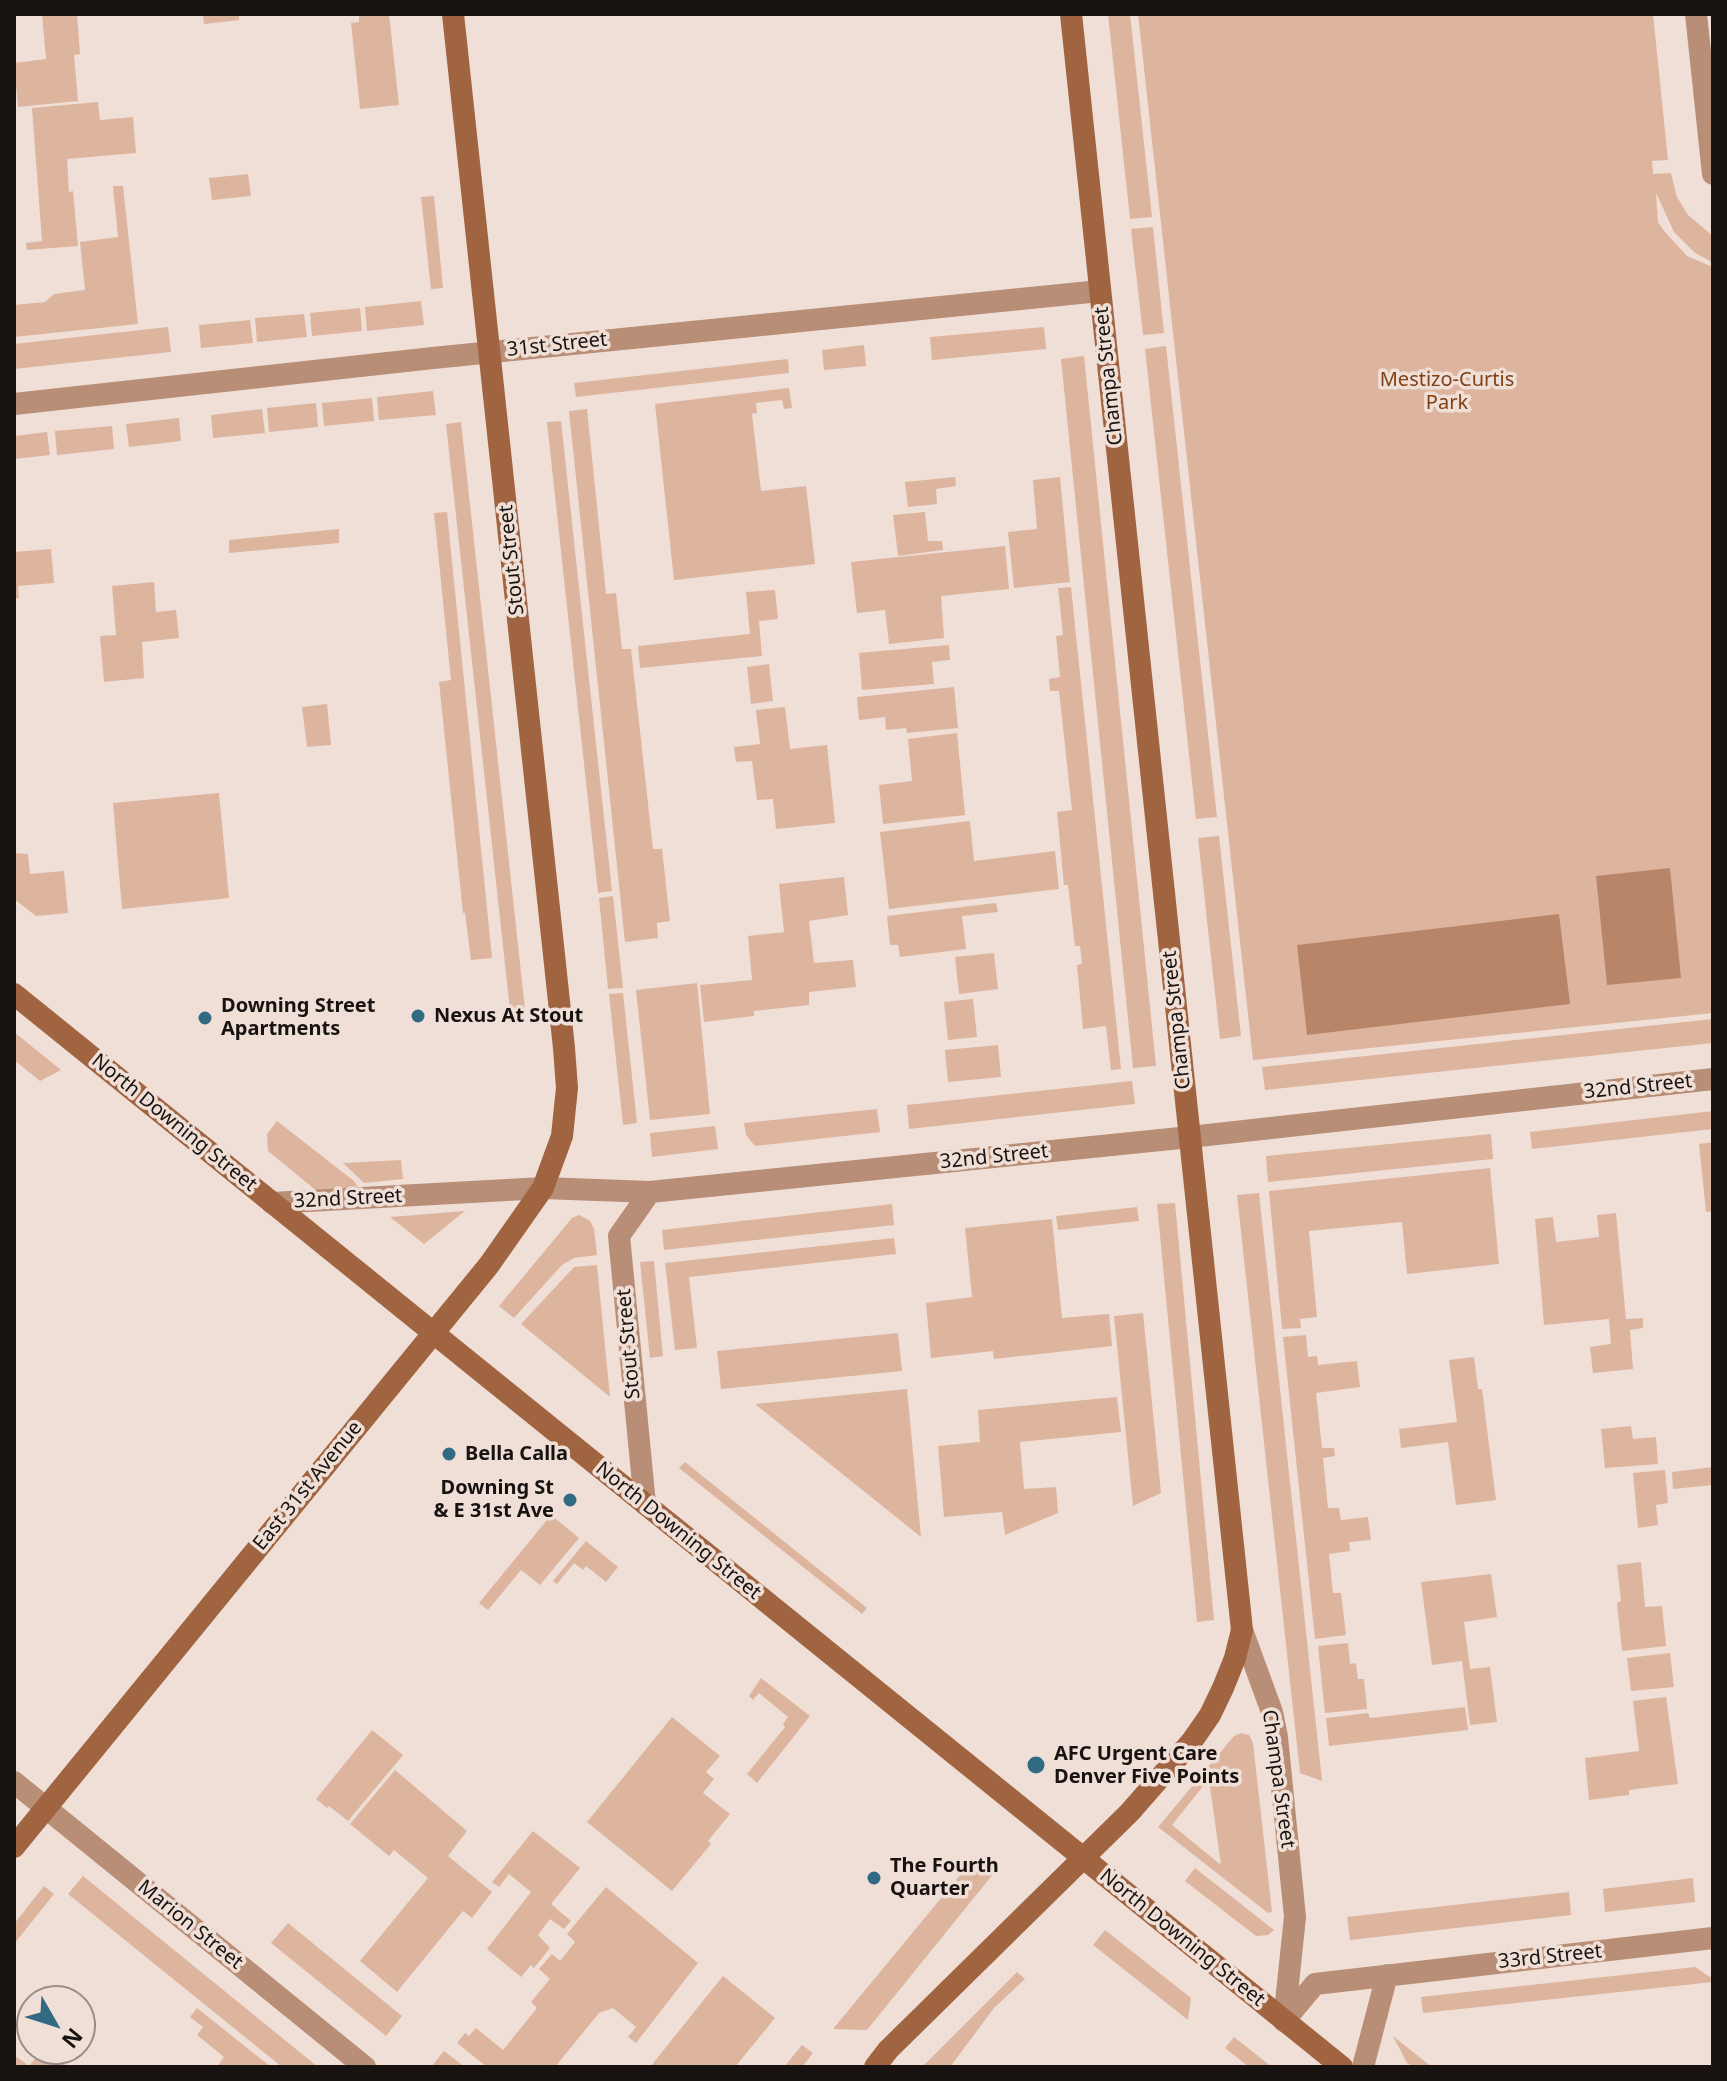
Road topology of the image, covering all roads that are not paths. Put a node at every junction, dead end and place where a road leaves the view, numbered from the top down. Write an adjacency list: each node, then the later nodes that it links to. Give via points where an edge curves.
1 (453, 14): 6 (main road, Stout Street)
2 (1071, 14): 5 (main road, Champa Street)
3 (1696, 14): 4 (street)
4 (1713, 174)
5 (1100, 291): 6 (street, 31st Street); 11 (main road, Champa Street)
6 (489, 352): 7 (street, 31st Street); 10 (main road, Stout Street, via 563,1034)
7 (14, 404)
8 (14, 994): 14 (main road, North Downing Street)
9 (1713, 1079): 11 (street, 32nd Street)
10 (566, 1106): 12 (main road, East 31st Avenue, via 562,1136)
11 (1190, 1137): 13 (street, 32nd Street); 17 (main road, Champa Street)
12 (543, 1188): 13 (street, 32nd Street); 14 (street, 32nd Street); 15 (main road, East 31st Avenue)
13 (650, 1192): 16 (street, Stout Street, via 619,1236)
14 (272, 1203): 15 (main road, North Downing Street)
15 (433, 1333): 16 (main road, North Downing Street); 19 (main road, East 31st Avenue)
16 (645, 1504): 21 (main road, North Downing Street)
17 (1242, 1630): 21 (main road, via 1223,1688 1192,1741); 24 (street, Champa Street, via 1277,1737 1295,1917)
18 (14, 1782): 19 (street, Marion Street)
19 (46, 1808): 20 (main road, East 31st Avenue); 25 (street, Marion Street)
20 (14, 1847)
21 (1084, 1858): 24 (main road, North Downing Street); 26 (main road)
22 (1713, 1938): 23 (street, 33rd Street)
23 (1387, 1975): 24 (street, 33rd Street, via 1315,1984); 28 (street)
24 (1284, 2021): 27 (main road, North Downing Street)
25 (365, 2067)
26 (875, 2067)
27 (1342, 2067)
28 (1363, 2067)

